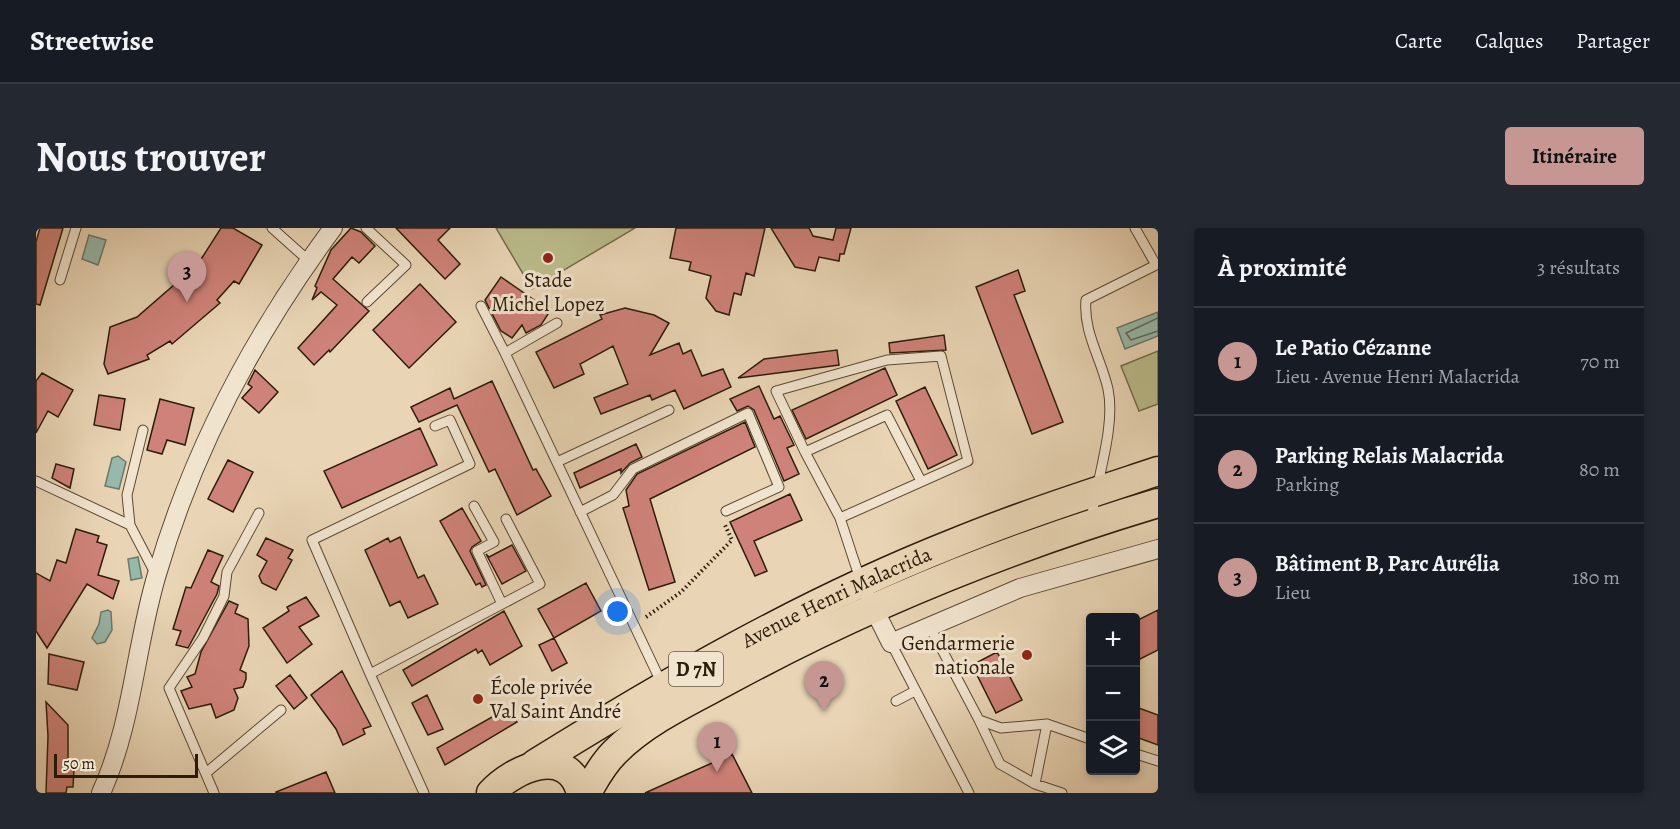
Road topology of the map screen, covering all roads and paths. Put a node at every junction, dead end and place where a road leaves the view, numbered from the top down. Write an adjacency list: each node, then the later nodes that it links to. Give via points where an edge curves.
1 (76, 228): 7 (lane)
2 (272, 228): 6 (lane)
3 (333, 228): 6 (street)
4 (363, 228): 8 (lane, via 406,265)
5 (1135, 228): 20 (lane, via 1156,265 1086,300 1084,318 1108,390 1110,418)
6 (309, 261): 31 (street, via 278,307 199,453)
7 (60, 280)
8 (367, 302)
9 (481, 306): 11 (lane)
10 (557, 323): 11 (lane)
11 (505, 353): 16 (lane)
12 (669, 410): 16 (lane)
13 (435, 426): 37 (lane, via 450,420 470,464 312,540)
14 (143, 430): 29 (lane, via 127,495)
15 (805, 452): 19 (lane, via 887,415); 19 (lane, via 776,391 887,360 941,356 968,461); 26 (lane)
16 (557, 462): 23 (lane)
17 (1158, 471): 20 (main road, Avenue Henri Malacrida / D 7N)
18 (36, 481): 29 (lane)
19 (921, 482): 26 (lane)
20 (1095, 492): 28 (lane); 32 (main road, Avenue Henri Malacrida / D 7N, via 962,540)
21 (1158, 503): 28 (main road, Avenue Henri Malacrida / D 7N)
22 (474, 506): 33 (lane, via 494,542 477,551)
23 (580, 512): 25 (lane, via 613,495 633,469 748,413 779,487); 38 (lane)
24 (259, 513): 48 (lane, via 227,572 224,596 203,638 169,688)
25 (729, 513): 34 (path, via 723,521 732,540 681,592 645,615)
26 (840, 518): 32 (lane)
27 (506, 519): 33 (lane, via 540,584)
28 (1090, 523): 32 (main road, Avenue Henri Malacrida / D 7N, via 977,564)
29 (130, 525): 31 (lane)
30 (1158, 549): 35 (street, via 1020,588)
31 (156, 575): 50 (street, via 122,740)
32 (868, 596): 36 (street); 38 (main road, Avenue Henri Malacrida / D 7N); 55 (main road, Avenue Henri Malacrida / D 7N, via 634,735 603,765)
33 (502, 604): 37 (lane)
34 (649, 625)
35 (929, 625): 36 (street); 42 (lane)
36 (891, 643): 39 (lane)
37 (370, 674): 52 (lane)
38 (663, 686): 47 (main road, Avenue Henri Malacrida / D 7N)
39 (915, 691): 40 (lane); 56 (lane)
40 (896, 700)
41 (281, 710): 48 (lane)
42 (979, 720): 43 (lane, via 1001,728); 49 (lane, via 1000,764)
43 (1047, 724): 44 (lane); 49 (lane)
44 (1086, 737)
45 (1140, 755): 46 (lane)
46 (1158, 761)
47 (535, 764): 53 (main road, Avenue Henri Malacrida); 54 (main road, via 562,768)
48 (206, 773): 51 (lane)
49 (1035, 784): 57 (lane)
50 (101, 793)
51 (214, 793)
52 (424, 793)
53 (491, 793)
54 (580, 793)
55 (587, 793)
56 (969, 793)
57 (1062, 793)

